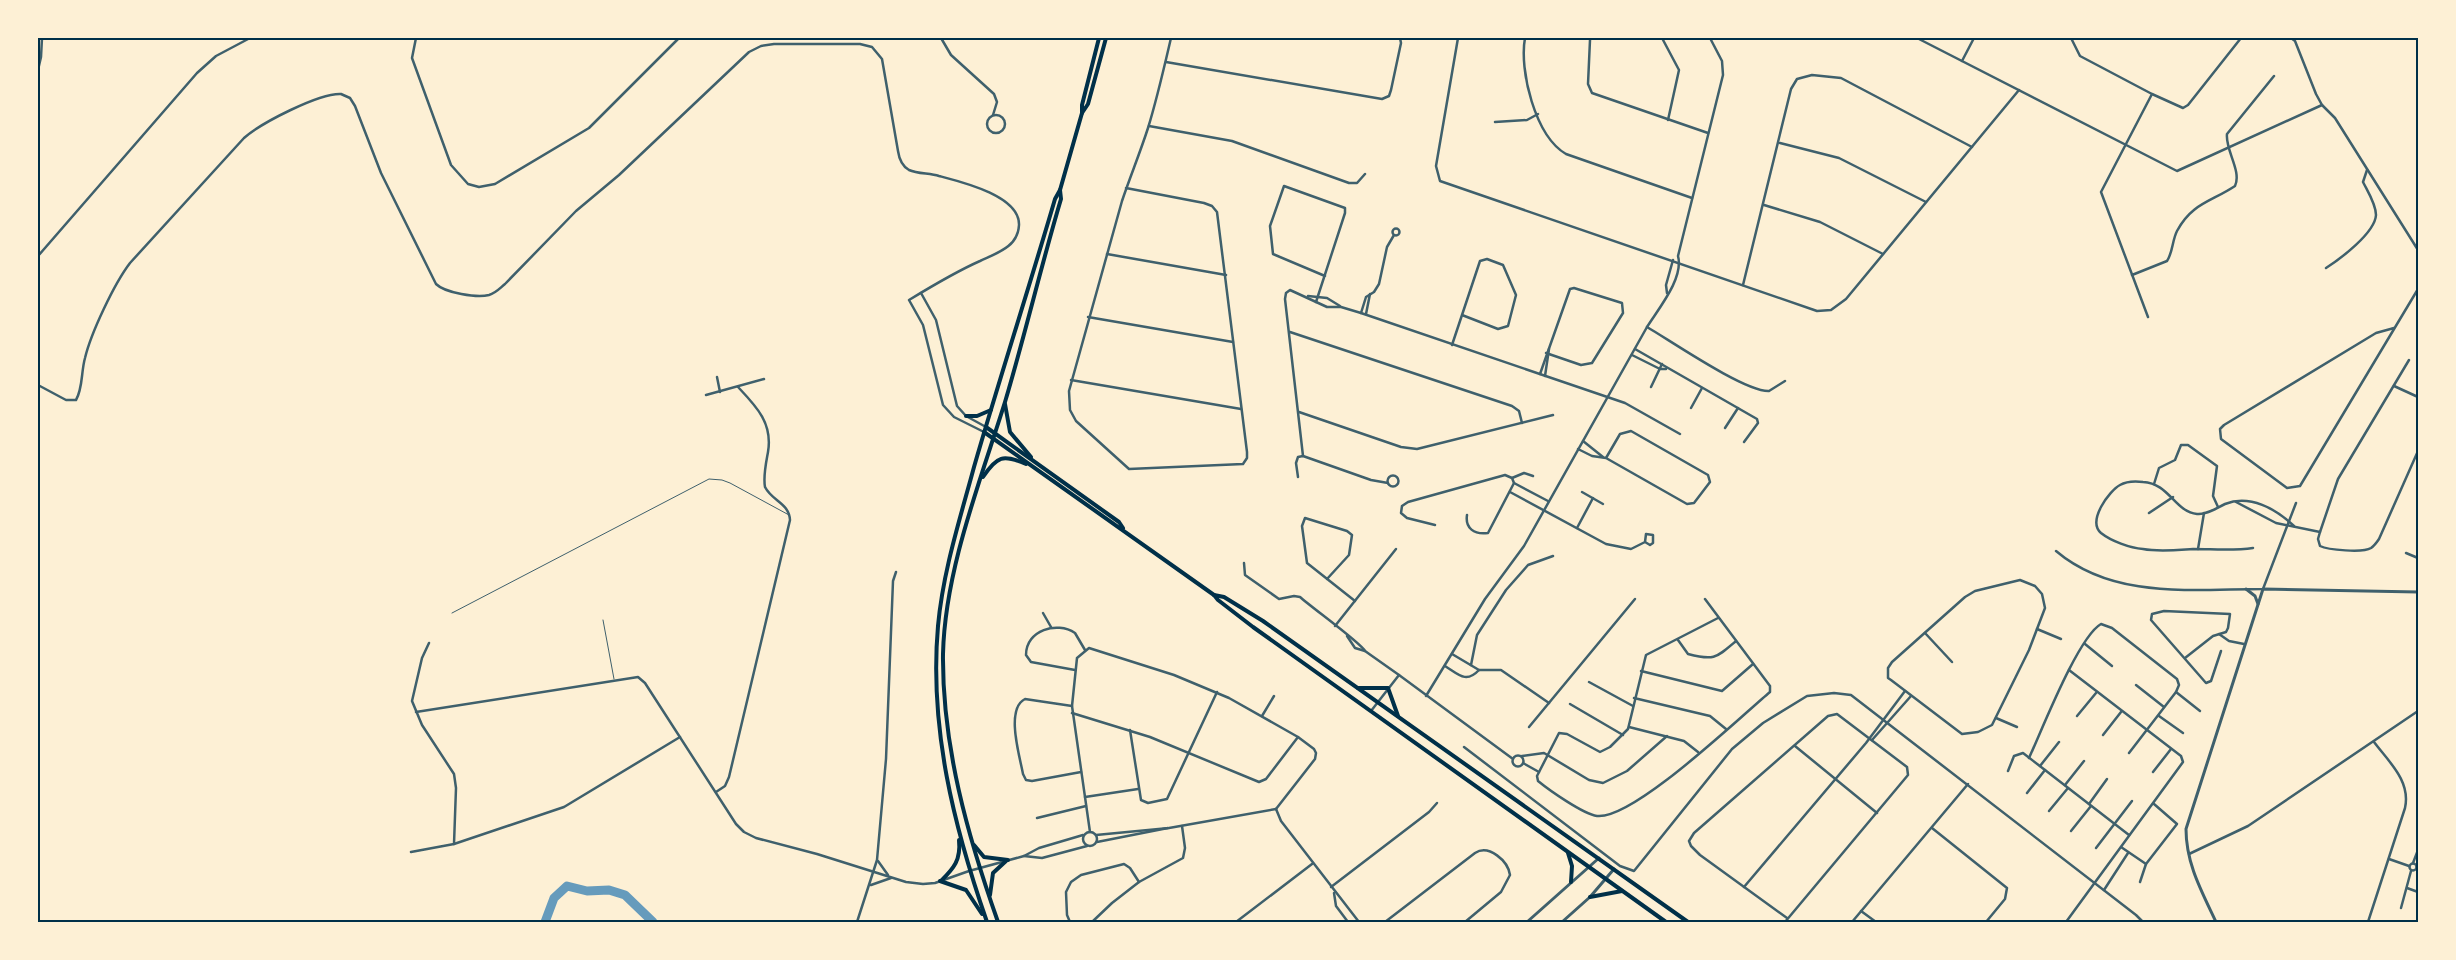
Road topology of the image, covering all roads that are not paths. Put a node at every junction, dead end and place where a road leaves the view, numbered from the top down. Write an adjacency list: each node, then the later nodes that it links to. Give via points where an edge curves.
1 (42, 38): 24 (street)
2 (250, 38): 51 (street, via 216,56 197,73)
3 (416, 38): 6 (street, via 412,58 449,160 464,182 478,187 495,184 588,128)
4 (474, 38): 5 (street)
5 (497, 38)
6 (679, 38)
7 (941, 38): 31 (street, via 951,55 994,94 997,102)
8 (1099, 38): 29 (main road)
9 (1106, 38): 29 (main road, via 1088,104)
10 (1171, 38): 23 (street)
11 (1400, 38): 23 (street, via 1391,90 1389,96 1382,99)
12 (1458, 38): 53 (street, via 1436,166 1440,180)
13 (1525, 38): 30 (street, via 1527,84)
14 (1662, 38): 32 (street, via 1679,70)
15 (1710, 38): 35 (street, via 1724,68)
16 (1917, 38): 22 (street)
17 (1974, 38): 22 (street)
18 (2071, 38): 27 (street, via 2080,56)
19 (2241, 38): 27 (street, via 2185,107 2178,107)
20 (2291, 38): 28 (street, via 2295,40)
21 (1590, 40): 32 (street, via 1588,84 1592,93)
22 (1962, 61): 26 (street)
23 (1166, 62): 34 (street)
24 (38, 70)
25 (2274, 76): 39 (street, via 2229,129 2226,136)
26 (2020, 90): 37 (street); 38 (street)
27 (2152, 94): 37 (street)
28 (2322, 105): 39 (street); 40 (street, via 2333,114)
29 (1082, 113): 43 (main road)
30 (1538, 114): 33 (street, via 1527,120); 44 (street, via 1551,142 1566,154)
31 (994, 115): 31 (street, via 1005,121 1004,129 999,132 988,127 988,121)
32 (1668, 120): 35 (street)
33 (1494, 122)
34 (1149, 126): 41 (street, via 1232,141 1350,182 1357,183); 42 (street)
35 (1708, 134): 44 (street)
36 (1779, 143): 38 (street, via 1793,84 1802,76 1826,75 1841,78); 45 (street, via 1839,158); 46 (street)
37 (2124, 145): 39 (street, via 2177,171); 56 (street, via 2101,192)
38 (1972, 146): 45 (street)
39 (2228, 149): 56 (street, via 2237,178 2235,186 2203,202 2187,216 2176,234 2167,261)
40 (2367, 170): 48 (street); 55 (street, via 2363,179 2375,208 2374,222 2367,233)
41 (1365, 174)
42 (1126, 188): 49 (street); 57 (street, via 1204,203 1214,208)
43 (1060, 190): 100 (main road, via 1061,199); 104 (main road, via 1054,198)
44 (1692, 198): 52 (street)
45 (1926, 202): 50 (street)
46 (1764, 206): 50 (street, via 1820,222); 59 (street)
47 (1394, 235): 63 (street, via 1387,247 1381,280)
48 (2418, 250)
49 (1106, 254): 57 (street); 71 (street)
50 (1883, 254): 59 (street, via 1846,299 1831,310 1810,308)
51 (38, 256)
52 (1678, 256): 53 (street); 54 (street)
53 (1673, 260): 54 (street); 62 (street)
54 (1680, 262): 59 (street); 62 (street, via 1673,288)
55 (2326, 268)
56 (2132, 275): 72 (street)
57 (1226, 276): 76 (street)
58 (1325, 276): 58 (street, via 1345,208 1284,186 1270,226 1273,255); 65 (street)
59 (1743, 285)
60 (2418, 290): 74 (street)
61 (921, 293): 91 (street, via 1006,248 1017,234 1017,213 1000,197 940,176 910,170 903,164 882,59 872,47 860,44 765,45 744,55 619,175 576,211 500,288 487,295 449,291 436,284 381,173 350,98 331,94 270,120 233,148 125,269 88,349 76,400 66,400); 107 (street, via 936,320 954,396); 111 (street, via 909,300 923,325 943,406 954,417)
62 (1667, 293): 73 (street)
63 (1370, 294): 68 (street); 69 (street)
64 (1307, 296): 65 (street); 66 (street); 75 (street, via 1294,290 1286,293)
65 (1318, 297): 66 (street); 67 (street)
66 (1316, 302): 67 (street)
67 (1341, 308): 68 (street)
68 (1361, 313): 69 (street)
69 (1366, 314): 77 (street)
70 (1462, 315): 70 (street, via 1480,261 1487,259 1504,266 1516,295 1508,326 1498,328); 77 (street)
71 (1088, 317): 76 (street); 89 (street)
72 (2148, 317)
73 (1647, 327): 78 (street); 90 (street, via 1723,373 1761,391 1773,389)
74 (2394, 328): 74 (street, via 2300,486 2288,488 2221,439 2220,429 2224,424 2376,333)
75 (1289, 332): 105 (street); 108 (street, via 1512,406 1519,410)
76 (1233, 342): 103 (street)
77 (1452, 345): 85 (street)
78 (1635, 348): 80 (street); 82 (street)
79 (1548, 354): 79 (street, via 1581,365 1592,363 1622,314 1624,305 1571,288); 85 (street); 86 (street)
80 (1632, 354): 83 (street); 98 (street)
81 (2409, 360): 92 (street)
82 (1662, 364): 83 (street); 84 (street)
83 (1660, 368): 84 (street); 94 (street)
84 (1667, 369): 95 (street)
85 (1540, 375): 86 (street)
86 (1545, 376): 98 (street)
87 (717, 377): 96 (street)
88 (764, 379): 93 (street)
89 (1071, 380): 103 (street); 103 (street, via 1069,403 1072,416 1129,469 1239,466 1247,458)
90 (1785, 381)
91 (38, 385)
92 (2394, 386): 99 (street); 152 (street, via 2338,479)
93 (738, 387): 96 (street); 145 (street, via 762,414 768,429 765,488 786,507)
94 (1651, 387)
95 (1702, 388): 101 (street); 102 (street)
96 (720, 392): 97 (street)
97 (706, 395)
98 (1607, 397): 113 (street, via 1631,406); 115 (street)
99 (2418, 397)
100 (1005, 402): 112 (main road); 121 (main road, via 1010,432)
101 (1691, 408)
102 (1738, 408): 110 (street); 116 (street, via 1758,420)
103 (1241, 409)
104 (991, 410): 107 (main road); 109 (main road)
105 (1299, 412): 108 (street, via 1412,449 1423,449); 119 (street)
106 (1553, 415): 108 (street)
107 (966, 416): 109 (street)
108 (1522, 423)
109 (986, 427): 111 (main road); 112 (main road)
110 (1725, 428)
111 (984, 432): 114 (main road); 292 (main road, via 946,570 938,628 942,738)
112 (995, 432): 114 (main road); 121 (main road)
113 (1680, 434)
114 (993, 438): 121 (main road); 125 (main road)
115 (1582, 441): 117 (street); 120 (street)
116 (1744, 442)
117 (1578, 449): 120 (street); 133 (street)
118 (2418, 451): 152 (street, via 2372,548 2325,548 2318,542)
119 (1303, 456): 123 (street, via 1296,461); 126 (street)
120 (1604, 458): 120 (street, via 1687,504 1694,503 1710,482 1708,475 1631,431 1620,434)
121 (1034, 465): 125 (main road, via 1002,458 991,465); 167 (main road)
122 (1533, 476): 124 (street, via 1524,474)
123 (1298, 477)
124 (1512, 478): 127 (street); 148 (street, via 1505,475 1402,506 1401,512 1406,518)
125 (981, 480): 298 (main road, via 954,572 943,654 947,726)
126 (1388, 483): 126 (street, via 1391,476 1398,479 1396,486)
127 (1514, 483): 129 (street); 133 (street)
128 (2154, 484): 131 (street); 138 (street, via 2157,470 2176,459 2181,445 2188,444 2216,464 2212,496); 156 (street, via 2127,483 2112,491 2101,506 2098,530 2119,542 2143,549)
129 (1510, 492): 139 (street); 144 (street, via 1488,533 1469,529)
130 (1582, 492): 132 (street)
131 (2173, 497): 142 (street); 143 (street, via 2190,512)
132 (1593, 498): 137 (street); 151 (street)
133 (1549, 501): 139 (street)
134 (2236, 502): 135 (street); 138 (street); 140 (street)
135 (2254, 502): 140 (street); 141 (street)
136 (2296, 503): 147 (street)
137 (1603, 504)
138 (2218, 507): 143 (street)
139 (1545, 509): 151 (street); 191 (street, via 1516,560 1485,599)
140 (2250, 510): 146 (street)
141 (2273, 512): 146 (street); 147 (street)
142 (2149, 513)
143 (2204, 513): 156 (street)
144 (1467, 515)
145 (790, 516): 172 (lane, via 730,483 709,479); 276 (street, via 729,776 725,786)
146 (2269, 519): 150 (street)
147 (2289, 521): 149 (street); 150 (street)
148 (1435, 525)
149 (2294, 526): 150 (street); 152 (street)
150 (2287, 527): 165 (street)
151 (1577, 528): 153 (street, via 1619,548 1631,549)
152 (2320, 532)
153 (1645, 542): 153 (street, via 1646,534 1654,536 1652,544)
154 (2254, 548): 156 (street)
155 (1396, 549): 170 (street)
156 (2198, 550)
157 (2056, 551): 164 (street, via 2084,570 2121,584)
158 (2406, 553): 160 (street)
159 (1553, 556): 195 (street, via 1528,565 1506,590 1475,639)
160 (2418, 558)
161 (1244, 563): 176 (street, via 1246,577 1263,589 1279,599 1300,597)
162 (896, 572): 312 (street)
163 (1327, 580): 163 (street, via 1306,561 1302,526 1305,518 1352,535 1349,555); 170 (street)
164 (2246, 589): 165 (street); 171 (street, via 2255,596)
165 (2263, 589): 166 (street); 171 (street)
166 (2418, 592)
167 (1214, 595): 206 (main road, via 1224,597 1263,621); 225 (main road)
168 (1636, 599): 217 (street)
169 (1705, 599): 174 (street)
170 (1355, 601): 176 (street)
171 (2258, 604): 187 (street)
172 (452, 613)
173 (1043, 613): 177 (street)
174 (1718, 618): 183 (street); 184 (street)
175 (603, 620): 203 (lane)
176 (1335, 626): 181 (street)
177 (1051, 627): 188 (street, via 1072,631); 198 (street, via 1030,640 1027,658 1034,663)
178 (2037, 629): 179 (street, via 2045,602 2035,586 2020,580 1975,591); 182 (street); 232 (street)
179 (1926, 633): 193 (street); 208 (street, via 1888,668 1888,678)
180 (2219, 634): 187 (street, via 2229,641); 192 (street); 192 (street, via 2228,630 2231,618 2228,613 2160,611 2152,614 2151,620)
181 (1347, 636): 189 (street); 189 (street, via 1354,646)
182 (2061, 639)
183 (1678, 640): 184 (street, via 1688,654 1708,659 1716,657); 201 (street, via 1646,655)
184 (1736, 641): 194 (street)
185 (429, 643): 224 (street, via 412,696)
186 (2085, 644): 197 (street); 200 (street); 210 (street, via 2102,624 2112,628 2177,679)
187 (2244, 644): 308 (street, via 2188,823 2186,845)
188 (1085, 650): 198 (street, via 1077,658); 209 (street, via 1098,649)
189 (1365, 651): 202 (street)
190 (2221, 651): 192 (street, via 2209,683)
191 (1452, 654): 195 (street); 196 (street)
192 (2185, 658)
193 (1952, 662)
194 (1753, 664): 201 (street, via 1722,690); 238 (street, via 1770,686 1770,691)
195 (1471, 665): 199 (street)
196 (1444, 666): 199 (street, via 1466,677 1472,677); 213 (street)
197 (2112, 666)
198 (1075, 670): 219 (street)
199 (1479, 670): 217 (street, via 1501,670)
200 (2069, 670): 211 (street); 260 (street)
201 (1641, 671): 215 (street)
202 (1399, 675): 207 (street); 213 (street)
203 (614, 679): 224 (street); 246 (street, via 641,678)
204 (1589, 682): 220 (street)
205 (2136, 686): 221 (street)
206 (1357, 688): 207 (main road); 216 (main road)
207 (1388, 688): 216 (street); 231 (main road)
208 (1905, 691): 214 (street); 233 (street)
209 (1216, 692): 228 (street); 257 (street)
210 (2176, 692): 221 (street); 222 (street)
211 (2096, 693): 226 (street); 229 (street)
212 (1274, 696): 228 (street)
213 (1426, 696): 261 (street)
214 (1911, 696): 232 (street, via 1962,734 1984,730 1992,726); 234 (street)
215 (1634, 698): 220 (street); 238 (street, via 1710,716)
216 (1377, 702): 225 (street); 231 (main road)
217 (1549, 704): 236 (street)
218 (1570, 704): 242 (street)
219 (1072, 706): 227 (street); 266 (street, via 1023,700 1015,728 1026,780 1032,782)
220 (1633, 706): 237 (street)
221 (2164, 707): 230 (street)
222 (2200, 710)
223 (2418, 711): 250 (street)
224 (416, 712): 300 (street, via 454,774)
225 (1370, 712): 306 (main road)
226 (2121, 712): 240 (street); 243 (street)
227 (1072, 713): 239 (street); 266 (street)
228 (1262, 716): 244 (street)
229 (2078, 716)
230 (2159, 716): 240 (street); 241 (street)
231 (1399, 718): 310 (main road)
232 (1996, 718): 235 (street)
233 (1883, 720): 234 (street); 247 (street); 252 (street, via 1852,695 1834,693 1808,696 1763,723 1732,749 1634,871 1620,866)
234 (1888, 724): 248 (street); 272 (street)
235 (2017, 726)
236 (1529, 727)
237 (1629, 727): 242 (street); 245 (street)
238 (1726, 729): 255 (street)
239 (1130, 730): 257 (street); 275 (street)
240 (2147, 730): 254 (street); 256 (street)
241 (2183, 733)
242 (1623, 735): 258 (street, via 1602,752 1561,733)
243 (2102, 735)
244 (1298, 736): 257 (street, via 1262,782); 284 (street, via 1314,749 1316,756)
245 (1667, 736): 255 (street, via 1686,742); 258 (street, via 1628,771 1603,783 1589,780)
246 (680, 737): 276 (street); 300 (street, via 564,807)
247 (1869, 737): 248 (street); 251 (street); 253 (street, via 1837,714 1831,714)
248 (1872, 740): 251 (street); 286 (street, via 1909,771)
249 (2059, 742): 264 (street)
250 (2374, 742): 308 (street, via 2248,826); 311 (street, via 2402,778 2406,791 2406,808)
251 (1866, 743): 270 (street)
252 (1464, 746)
253 (1795, 746): 270 (street); 332 (street, via 1694,833 1690,841 1694,850)
254 (2171, 749): 269 (street); 281 (street, via 2182,757 2183,762)
255 (1698, 752): 267 (street, via 1647,796 1609,815 1595,816 1554,794 1538,780)
256 (2129, 753)
257 (1190, 754): 275 (street, via 1169,798 1144,802)
258 (1547, 755): 259 (street); 267 (street)
259 (1522, 756): 261 (street, via 1517,755); 263 (street)
260 (2029, 758): 264 (street); 268 (street, via 2023,753 2016,754)
261 (1513, 759): 263 (street, via 1516,765)
262 (2084, 761): 273 (street)
263 (1523, 763): 267 (street)
264 (2040, 766): 265 (street)
265 (2045, 770): 273 (street); 277 (street)
266 (1081, 772): 278 (street)
267 (1540, 772)
268 (2008, 772)
269 (2153, 772)
270 (1835, 778): 286 (street); 332 (street)
271 (2107, 780): 282 (street)
272 (1968, 784): 291 (street); 330 (street)
273 (2064, 785): 274 (street)
274 (2068, 788): 282 (street); 285 (street)
275 (1138, 789): 278 (street)
276 (716, 792): 323 (street, via 744,832)
277 (2027, 793)
278 (1085, 797): 283 (street)
279 (2132, 801): 288 (street)
280 (1437, 803): 333 (street)
281 (2154, 804): 296 (street); 315 (street, via 2177,824)
282 (2090, 805): 288 (street); 293 (street)
283 (1086, 806): 287 (street); 294 (street)
284 (1276, 809): 289 (street); 314 (street)
285 (2049, 811)
286 (1877, 813): 343 (street)
287 (1037, 818)
288 (2114, 825): 296 (street); 303 (street)
289 (1182, 826): 290 (street); 327 (street, via 1186,848 1183,858)
290 (1169, 828): 297 (street); 299 (street)
291 (1932, 828): 342 (street); 361 (street, via 2007,888 2005,899)
292 (957, 830): 321 (main road); 326 (main road, via 959,859)
293 (2071, 830)
294 (1090, 832): 295 (street); 297 (street)
295 (1084, 835): 301 (street, via 1082,840); 309 (street)
296 (2129, 835): 302 (street)
297 (1096, 836): 299 (street)
298 (972, 840): 313 (main road, via 984,857); 319 (main road)
299 (1097, 842): 301 (street)
300 (454, 844): 305 (street)
301 (1087, 846): 309 (street, via 1042,858)
302 (2121, 847): 307 (street); 330 (street)
303 (2096, 848)
304 (2418, 850): 316 (street)
305 (411, 852)
306 (1568, 852): 318 (main road); 328 (main road, via 1572,866)
307 (2128, 853): 315 (street); 335 (street)
308 (2189, 854): 364 (street, via 2194,876)
309 (1024, 856): 313 (street)
310 (1598, 858): 318 (street); 320 (main road)
311 (2389, 859): 317 (street); 365 (street)
312 (877, 860): 323 (street); 324 (street)
313 (1007, 861): 319 (street); 340 (main road, via 991,878)
314 (1312, 864): 333 (street); 349 (street)
315 (2146, 864): 329 (street)
316 (2413, 864): 317 (street); 322 (street, via 2416,868)
317 (2409, 866): 322 (street)
318 (1588, 867): 325 (main road); 328 (street)
319 (979, 868): 321 (street); 340 (main road)
320 (1614, 869): 325 (street); 357 (main road)
321 (969, 871): 326 (street); 345 (main road)
322 (2412, 871): 334 (street)
323 (875, 872): 324 (street); 331 (street)
324 (891, 877): 326 (street, via 923,884); 331 (street)
325 (1605, 879): 337 (main road); 339 (street)
326 (941, 881): 345 (main road, via 966,890)
327 (1139, 882): 347 (street, via 1124,864 1081,874 1071,882 1066,892); 348 (street)
328 (1571, 882): 354 (street)
329 (2140, 882)
330 (2096, 884): 335 (street); 362 (street)
331 (870, 885): 344 (street)
332 (1744, 887): 343 (street)
333 (1331, 888): 336 (street)
334 (2407, 888): 338 (street); 341 (street)
335 (2104, 890): 363 (street)
336 (1334, 891): 350 (street, via 1336,906); 351 (street)
337 (1622, 891): 339 (main road); 356 (main road)
338 (2418, 892)
339 (1590, 897): 355 (street)
340 (990, 899): 346 (main road)
341 (2401, 908)
342 (1861, 911): 359 (street); 360 (street)
343 (1788, 918): 358 (street)
344 (857, 922)
345 (987, 922)
346 (998, 922)
347 (1070, 922)
348 (1092, 922)
349 (1236, 922)
350 (1348, 922)
351 (1359, 922)
352 (1385, 922): 353 (street, via 1477,851 1487,850 1506,865 1510,875 1501,892)
353 (1465, 922)
354 (1527, 922)
355 (1562, 922)
356 (1666, 922)
357 (1688, 922)
358 (1784, 922)
359 (1852, 922)
360 (1876, 922)
361 (1986, 922)
362 (2066, 922)
363 (2143, 922)
364 (2216, 922)
365 (2368, 922)

